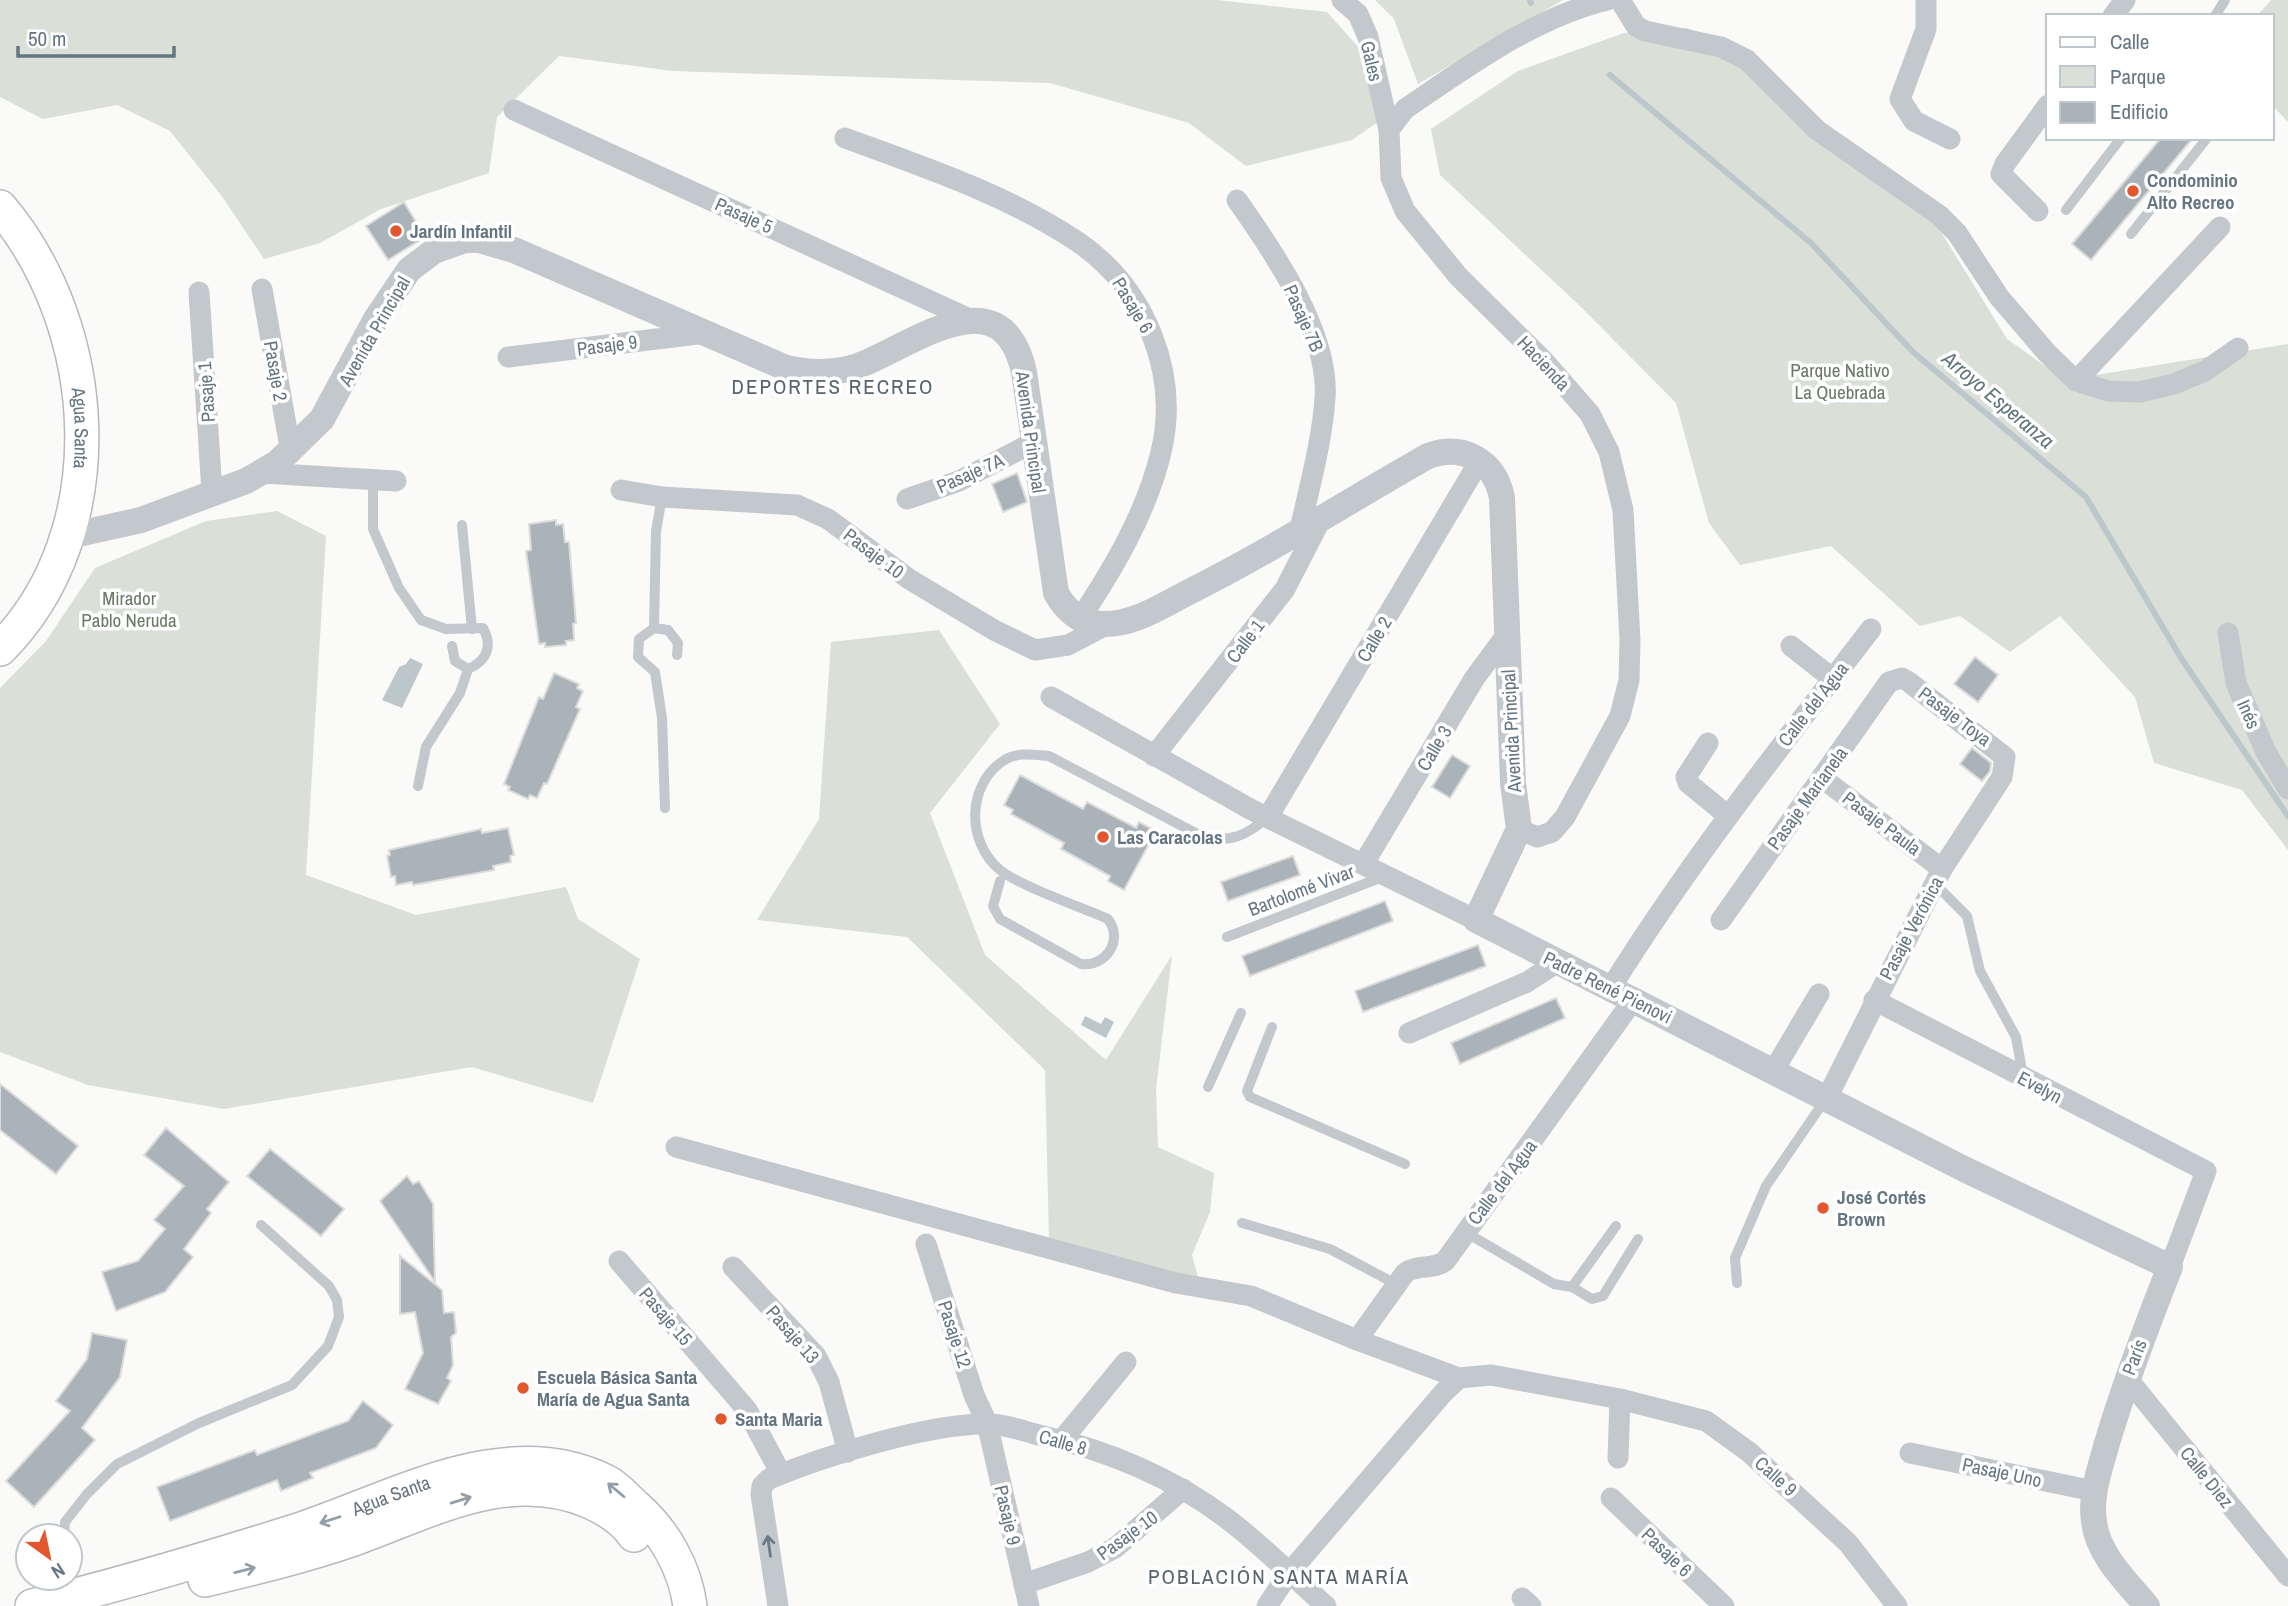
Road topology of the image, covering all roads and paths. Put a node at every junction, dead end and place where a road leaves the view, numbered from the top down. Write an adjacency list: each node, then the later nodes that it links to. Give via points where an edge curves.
1 (1342, 0): 7 (street, Gales, via 1358,14 1368,37)
2 (1607, 0): 7 (street, via 1580,6 1538,25 1405,109)
3 (1620, 0): 24 (street, via 1636,26 1721,47 1747,60 1816,130 1939,215 1957,233 1999,296)
4 (1926, 0): 9 (street, via 1926,29 1900,99 1914,121)
5 (2046, 108): 15 (street, via 2001,174)
6 (514, 110): 20 (street, Pasaje 5)
7 (1389, 130): 62 (street, Hacienda, via 1391,178 1405,211 1458,276 1590,414 1609,452 1623,510 1630,640 1629,680 1620,716 1552,832 1537,837)
8 (845, 138): 38 (street, Pasaje 6, via 995,197 1057,229 1106,265 1142,313 1164,382 1161,454 1110,574)
9 (1950, 139)
10 (2119, 140): 14 (lane)
11 (2205, 140): 17 (lane)
12 (1237, 200): 35 (street, Pasaje 7B, via 1281,268 1321,355 1326,396)
13 (0, 207): 37 (main road, Agua Santa, via 20,230 46,275 73,352 82,422)
14 (2066, 210)
15 (2038, 211)
16 (2220, 227): 24 (street)
17 (2131, 234)
18 (262, 289): 26 (street, Pasaje 2)
19 (199, 292): 32 (street, Pasaje 1)
20 (974, 321): 21 (street, Avenida Principal, via 949,323 867,362 821,372 786,368); 25 (street, Avenida Principal, via 998,329 1016,348 1024,372)
21 (706, 333): 23 (street, Pasaje 9); 26 (street, Avenida Principal, via 514,250 476,239 462,241 422,258 398,283 333,403)
22 (2238, 348): 24 (street, via 2205,371 2140,392 2108,391)
23 (508, 357)
24 (2076, 381)
25 (1032, 443): 34 (street, Pasaje 7A, via 959,481); 38 (street, Avenida Principal, via 1053,582 1062,604)
26 (290, 453): 28 (street, Avenida Principal)
27 (1480, 460): 35 (street, via 1455,451 1437,453); 44 (street, Avenida Principal, via 1495,477 1502,498); 61 (street, Calle 2)
28 (262, 473): 29 (street); 32 (street, Avenida Principal)
29 (373, 481): 30 (street); 40 (lane, via 373,529 399,588 421,620 446,629)
30 (396, 481)
31 (621, 491): 33 (street, Pasaje 10)
32 (212, 492): 37 (street, Avenida Principal, via 141,520)
33 (662, 498): 39 (street, Pasaje 10, via 797,505 828,519 909,579 1035,650 1068,645); 41 (lane, via 656,531)
34 (907, 499)
35 (1311, 524): 39 (street, via 1138,618); 54 (street, Calle 1, via 1285,589)
36 (462, 525): 40 (lane)
37 (69, 536): 47 (main road, Agua Santa, via 34,609)
38 (1080, 619): 39 (street)
39 (1108, 624)
40 (472, 628): 49 (lane, via 483,628 489,639 487,655)
41 (654, 628): 48 (lane, via 668,630 678,643); 59 (lane, via 639,639 638,657 655,672 662,718)
42 (1871, 629): 50 (street, Calle del Agua)
43 (2228, 633): 58 (street, Inés, via 2236,683)
44 (1507, 634): 62 (street, Avenida Principal); 63 (street, Calle 3, via 1474,679)
45 (452, 646): 49 (lane, via 455,661)
46 (1791, 646): 50 (street)
47 (0, 649)
48 (677, 655)
49 (468, 669): 57 (lane, via 460,693 426,747)
50 (1833, 678): 60 (street, Calle del Agua)
51 (1895, 678): 55 (street, Pasaje Toya, via 1909,682 2002,752); 56 (street, Pasaje Marianela, via 1884,687)
52 (1051, 697): 54 (street, Padre René Pienovi)
53 (1708, 743): 60 (street, via 1686,777)
54 (1154, 756): 61 (street, Padre René Pienovi)
55 (2006, 764): 65 (street, Pasaje Verónica)
56 (1822, 778): 65 (street, Pasaje Paula); 68 (street, Pasaje Marianela)
57 (418, 786)
58 (2288, 789)
59 (665, 808)
60 (1727, 815): 71 (street, Calle del Agua, via 1662,906)
61 (1268, 817): 63 (street, Padre René Pienovi); 66 (lane, via 1237,838 1203,837 1049,756 1007,758 987,776 974,810 976,836 985,855 1002,872 1108,919 1115,938 1104,961 1081,964 1000,919 993,906)
62 (1519, 829): 67 (street)
63 (1364, 863): 64 (street, Padre René Pienovi)
64 (1387, 875): 67 (street, Padre René Pienovi); 69 (lane, Bartolomé Vivar)
65 (1938, 876): 73 (street, Pasaje Verónica); 78 (lane, via 1967,916 1980,971 2016,1037)
66 (1000, 881)
67 (1476, 920): 70 (street, Padre René Pienovi)
68 (1721, 920)
69 (1227, 937)
70 (1558, 962): 71 (street, Padre René Pienovi); 76 (street, via 1527,982)
71 (1623, 993): 77 (street, Padre René Pienovi); 87 (street, Calle del Agua)
72 (1819, 994): 77 (street)
73 (1874, 1000): 78 (street, Evelyn); 80 (street, Pasaje Verónica)
74 (1241, 1013): 79 (lane)
75 (1272, 1027): 82 (lane, via 1247,1091 1250,1097)
76 (1409, 1033)
77 (1774, 1070): 80 (street, Padre René Pienovi)
78 (2023, 1078): 83 (street, Evelyn)
79 (1208, 1087)
80 (1827, 1098): 92 (street, Padre René Pienovi); 94 (lane, via 1766,1186 1735,1258)
81 (676, 1147): 96 (street, Calle 9, via 1176,1283 1251,1296)
82 (1405, 1164)
83 (2206, 1171): 92 (street, París)
84 (1241, 1223): 93 (lane, via 1330,1249)
85 (261, 1225): 110 (lane, via 329,1286 337,1300 339,1317 328,1346 292,1385 199,1423 117,1464)
86 (1616, 1226): 95 (lane)
87 (1465, 1231): 93 (street, Calle del Agua, via 1441,1265 1413,1266); 95 (lane, via 1554,1284)
88 (1638, 1239): 95 (lane, via 1603,1296 1592,1299)
89 (926, 1244): 101 (street, Pasaje 12)
90 (619, 1261): 106 (street, Pasaje 15, via 747,1410)
91 (733, 1267): 103 (street, Pasaje 13, via 816,1356 829,1382)
92 (2170, 1267): 98 (street, París)
93 (1394, 1283): 96 (street, Calle del Agua)
94 (1737, 1283)
95 (1572, 1287)
96 (1357, 1340): 99 (street, Calle 9)
97 (1126, 1362): 102 (street)
98 (2126, 1377): 108 (street, París); 112 (street, Calle Diez)
99 (1459, 1378): 100 (street, Calle 9, via 1491,1374); 111 (street)
100 (1620, 1399): 105 (street); 124 (street, Calle 9, via 1706,1421 1749,1452 1848,1543)
101 (987, 1423): 102 (street, Calle 8); 103 (street, Calle 8, via 950,1427); 113 (street, Pasaje 9)
102 (1062, 1440): 107 (street, Calle 8)
103 (848, 1452): 106 (street, Calle 8)
104 (1910, 1453): 108 (street, Pasaje Uno)
105 (1618, 1458)
106 (782, 1474): 119 (street, Calle 8, one-way to 106, via 762,1486)
107 (1183, 1489): 111 (street, Calle 8, via 1227,1518); 113 (street, Pasaje 10, via 1115,1548)
108 (2094, 1491): 125 (street, París, via 2094,1522 2104,1549)
109 (1611, 1498): 123 (street, Pasaje 6)
110 (65, 1522)
111 (1289, 1573): 121 (street); 122 (street, Calle 8)
112 (2288, 1576)
113 (1024, 1584): 120 (street, Pasaje 9)
114 (74, 1596): 115 (main road, Agua Santa); 118 (main road, Agua Santa, one-way to 114, via 670,1548 645,1514 609,1483 556,1466 519,1463 491,1465 401,1491 292,1532)
115 (32, 1606)
116 (108, 1606): 117 (main road, Agua Santa, one-way to 117, via 299,1557 493,1490 551,1490 601,1507 629,1529 650,1558)
117 (668, 1606)
118 (690, 1606)
119 (778, 1606)
120 (1029, 1606)
121 (1267, 1606)
122 (1326, 1606)
123 (1724, 1606)
124 (1898, 1606)
125 (2147, 1606)

